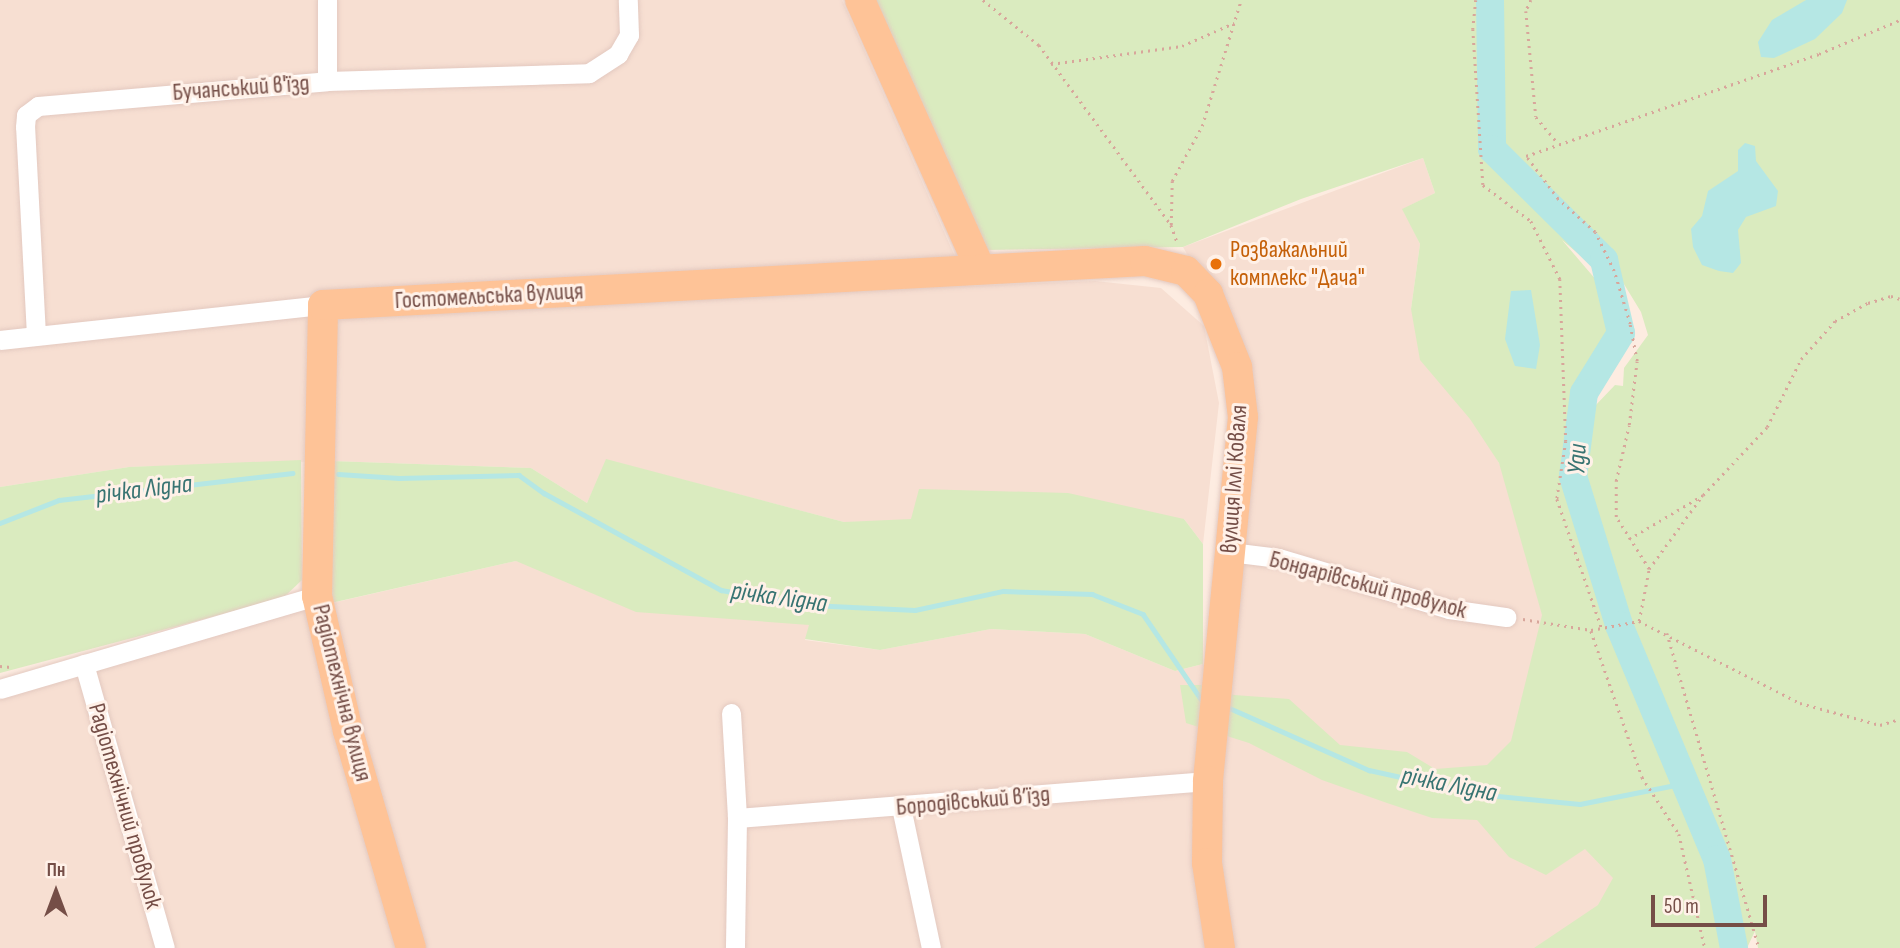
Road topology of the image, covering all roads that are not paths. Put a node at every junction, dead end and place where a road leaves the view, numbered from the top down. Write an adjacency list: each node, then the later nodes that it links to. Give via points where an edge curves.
1 (327, 0): 4 (street)
2 (628, 0): 4 (street, Бучанський в'їзд, via 629,35 618,54 589,72)
3 (860, 0): 5 (main road)
4 (327, 81): 7 (street, Бучанський в'їзд, via 59,102 38,106 26,115)
5 (980, 268): 6 (main road, Гостомельська вулиця); 9 (main road, вулиця Іллі Коваля, via 1145,261 1186,271 1208,294 1237,367 1243,417)
6 (323, 305): 7 (street, Гостомельська вулиця); 10 (main road, Радіотехнічна вулиця)
7 (36, 335): 8 (street, Гостомельська вулиця)
8 (0, 340)
9 (1230, 552): 11 (street, Бондарівський провулок, via 1279,558 1449,609); 15 (main road, вулиця Іллі Коваля)
10 (317, 596): 12 (street); 19 (main road, Радіотехнічна вулиця, via 348,731)
11 (1506, 618)
12 (84, 664): 13 (street); 18 (street, Радіотехнічний провулок)
13 (0, 689)
14 (731, 713): 17 (street)
15 (1208, 781): 16 (street, Бородівський в’їзд); 22 (main road, вулиця Іллі Коваля, via 1207,863)
16 (901, 807): 17 (street, Бородівський в’їзд); 21 (street)
17 (737, 818): 20 (street)
18 (165, 948)
19 (411, 948)
20 (735, 948)
21 (931, 948)
22 (1220, 948)

